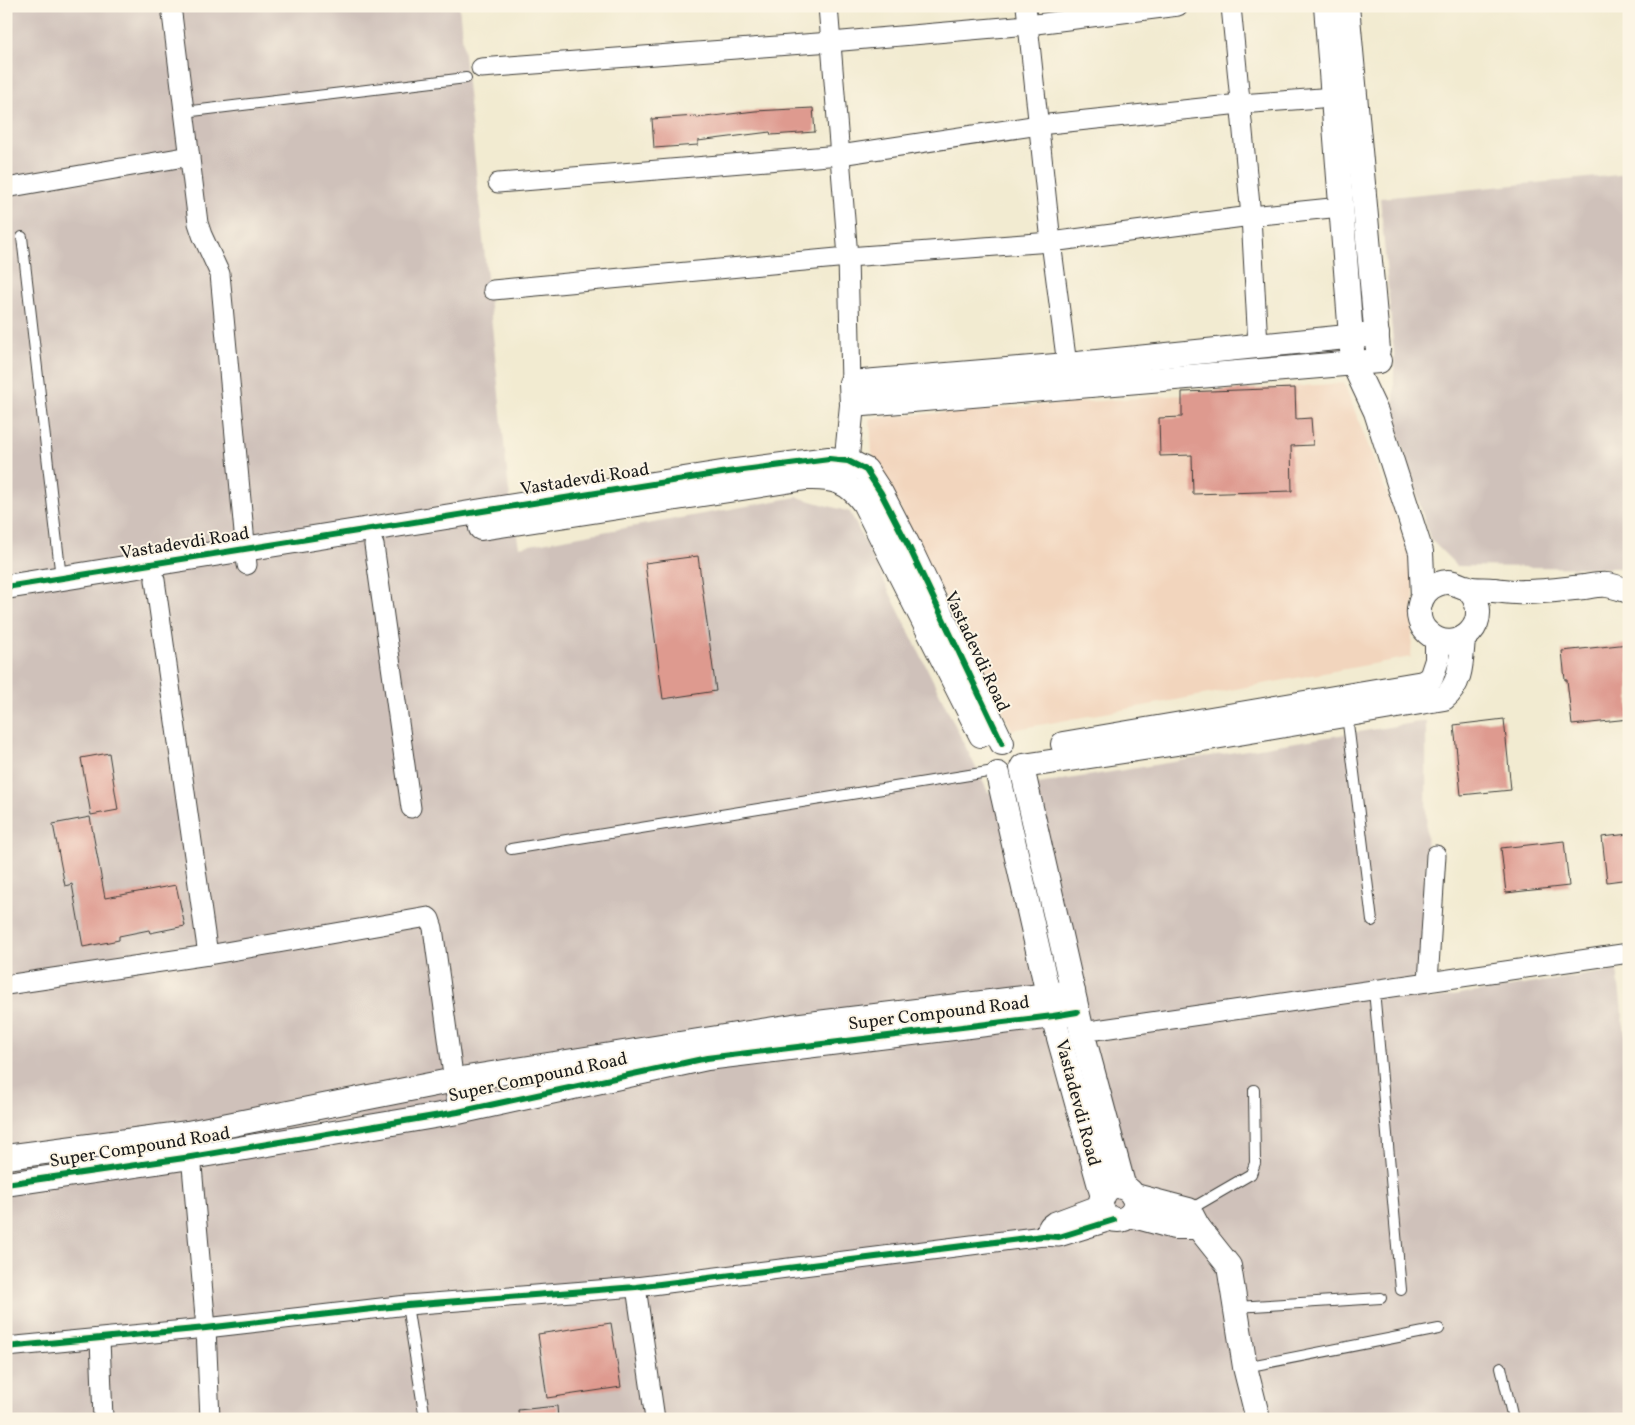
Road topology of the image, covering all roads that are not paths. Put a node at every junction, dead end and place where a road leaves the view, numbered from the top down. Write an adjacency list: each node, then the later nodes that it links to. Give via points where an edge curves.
1 (170, 6): 13 (street)
2 (828, 6): 9 (street)
3 (1026, 6): 8 (street)
4 (1178, 6): 8 (street)
5 (1231, 6): 12 (street)
6 (1326, 6): 11 (street)
7 (1347, 6): 11 (street)
8 (1028, 25): 9 (street); 14 (street)
9 (831, 42): 10 (street); 15 (street)
10 (473, 73): 13 (lane)
11 (1344, 97): 12 (street); 19 (street); 25 (street)
12 (1240, 104): 14 (street); 20 (street)
13 (184, 112): 16 (street)
14 (1039, 125): 15 (street); 22 (street)
15 (840, 155): 17 (street); 23 (street)
16 (190, 156): 18 (street); 36 (street, via 198,223 220,274)
17 (498, 183)
18 (6, 188)
19 (1341, 207): 20 (street); 26 (street)
20 (1250, 216): 22 (street); 27 (street)
21 (22, 237): 37 (lane)
22 (1051, 242): 23 (street); 30 (street)
23 (848, 258): 24 (street); 31 (street)
24 (493, 290)
25 (1376, 334): 26 (street); 28 (street)
26 (1351, 336): 27 (street); 29 (street)
27 (1258, 345): 30 (street)
28 (1380, 361): 29 (street); 32 (street)
29 (1353, 363): 31 (street); 32 (street)
30 (1067, 365): 31 (street)
31 (852, 394): 33 (street)
32 (1376, 412): 35 (street)
33 (846, 472): 34 (street, Vastadevdi Road); 36 (street, Vastadevdi Road, via 828,459 728,472); 49 (street, Vastadevdi Road, via 866,470 881,493)
34 (374, 545): 36 (street, Vastadevdi Road); 50 (street)
35 (1421, 552): 39 (street); 43 (street)
36 (246, 558): 37 (street, Vastadevdi Road); 38 (street, Vastadevdi Road)
37 (62, 579): 40 (street, Vastadevdi Road)
38 (155, 580): 44 (street, Vastadevdi Road); 55 (street)
39 (1457, 584): 42 (street); 43 (street, via 1438,584); 45 (street, via 1473,594 1478,604)
40 (6, 587)
41 (1629, 591): 42 (street, via 1606,584)
42 (1524, 592): 45 (street)
43 (1423, 596): 47 (street, via 1419,605 1421,624)
44 (6, 603)
45 (1478, 618): 46 (street, via 1471,632)
46 (1463, 638): 47 (street, via 1454,642); 48 (street, via 1456,684 1444,698)
47 (1437, 640): 49 (street, via 1437,660 1431,678 1423,683)
48 (1348, 715): 49 (street, via 1197,740); 53 (lane)
49 (1008, 761): 51 (lane); 59 (street, Vastadevdi Road); 60 (street, Vastadevdi Road)
50 (411, 808)
51 (511, 849)
52 (1436, 855): 56 (street)
53 (1372, 921)
54 (1629, 953): 56 (street)
55 (208, 955): 57 (street); 61 (street, via 430,918)
56 (1428, 982): 58 (street)
57 (6, 985)
58 (1374, 990): 60 (street); 71 (lane)
59 (1051, 1006): 60 (street, Super Compound Road); 61 (street, Super Compound Road, via 793,1026); 63 (street, Super Compound Road, via 707,1058); 68 (street, Vastadevdi Road, via 1078,1110)
60 (1077, 1012): 68 (street, Vastadevdi Road)
61 (455, 1080): 63 (street); 64 (street, Super Compound Road)
62 (1254, 1090): 69 (lane, via 1254,1169)
63 (458, 1112): 66 (street, Super Compound Road)
64 (188, 1133): 65 (street, Super Compound Road); 66 (street)
65 (6, 1157)
66 (191, 1157): 67 (street, Super Compound Road); 75 (street)
67 (6, 1184)
68 (1117, 1203): 69 (street); 70 (street, via 1059,1237 1043,1236)
69 (1193, 1218): 74 (street, via 1229,1266)
70 (636, 1287): 73 (street); 84 (street)
71 (1401, 1290)
72 (1381, 1298): 74 (lane)
73 (408, 1305): 75 (street); 83 (lane)
74 (1236, 1307): 79 (street)
75 (206, 1328): 77 (street); 82 (street)
76 (1439, 1329): 79 (lane)
77 (100, 1339): 78 (street); 81 (street)
78 (6, 1347)
79 (1245, 1367): 85 (street)
80 (1501, 1367): 86 (lane)
81 (103, 1419)
82 (210, 1419)
83 (425, 1419)
84 (655, 1419)
85 (1258, 1419)
86 (1513, 1419)

